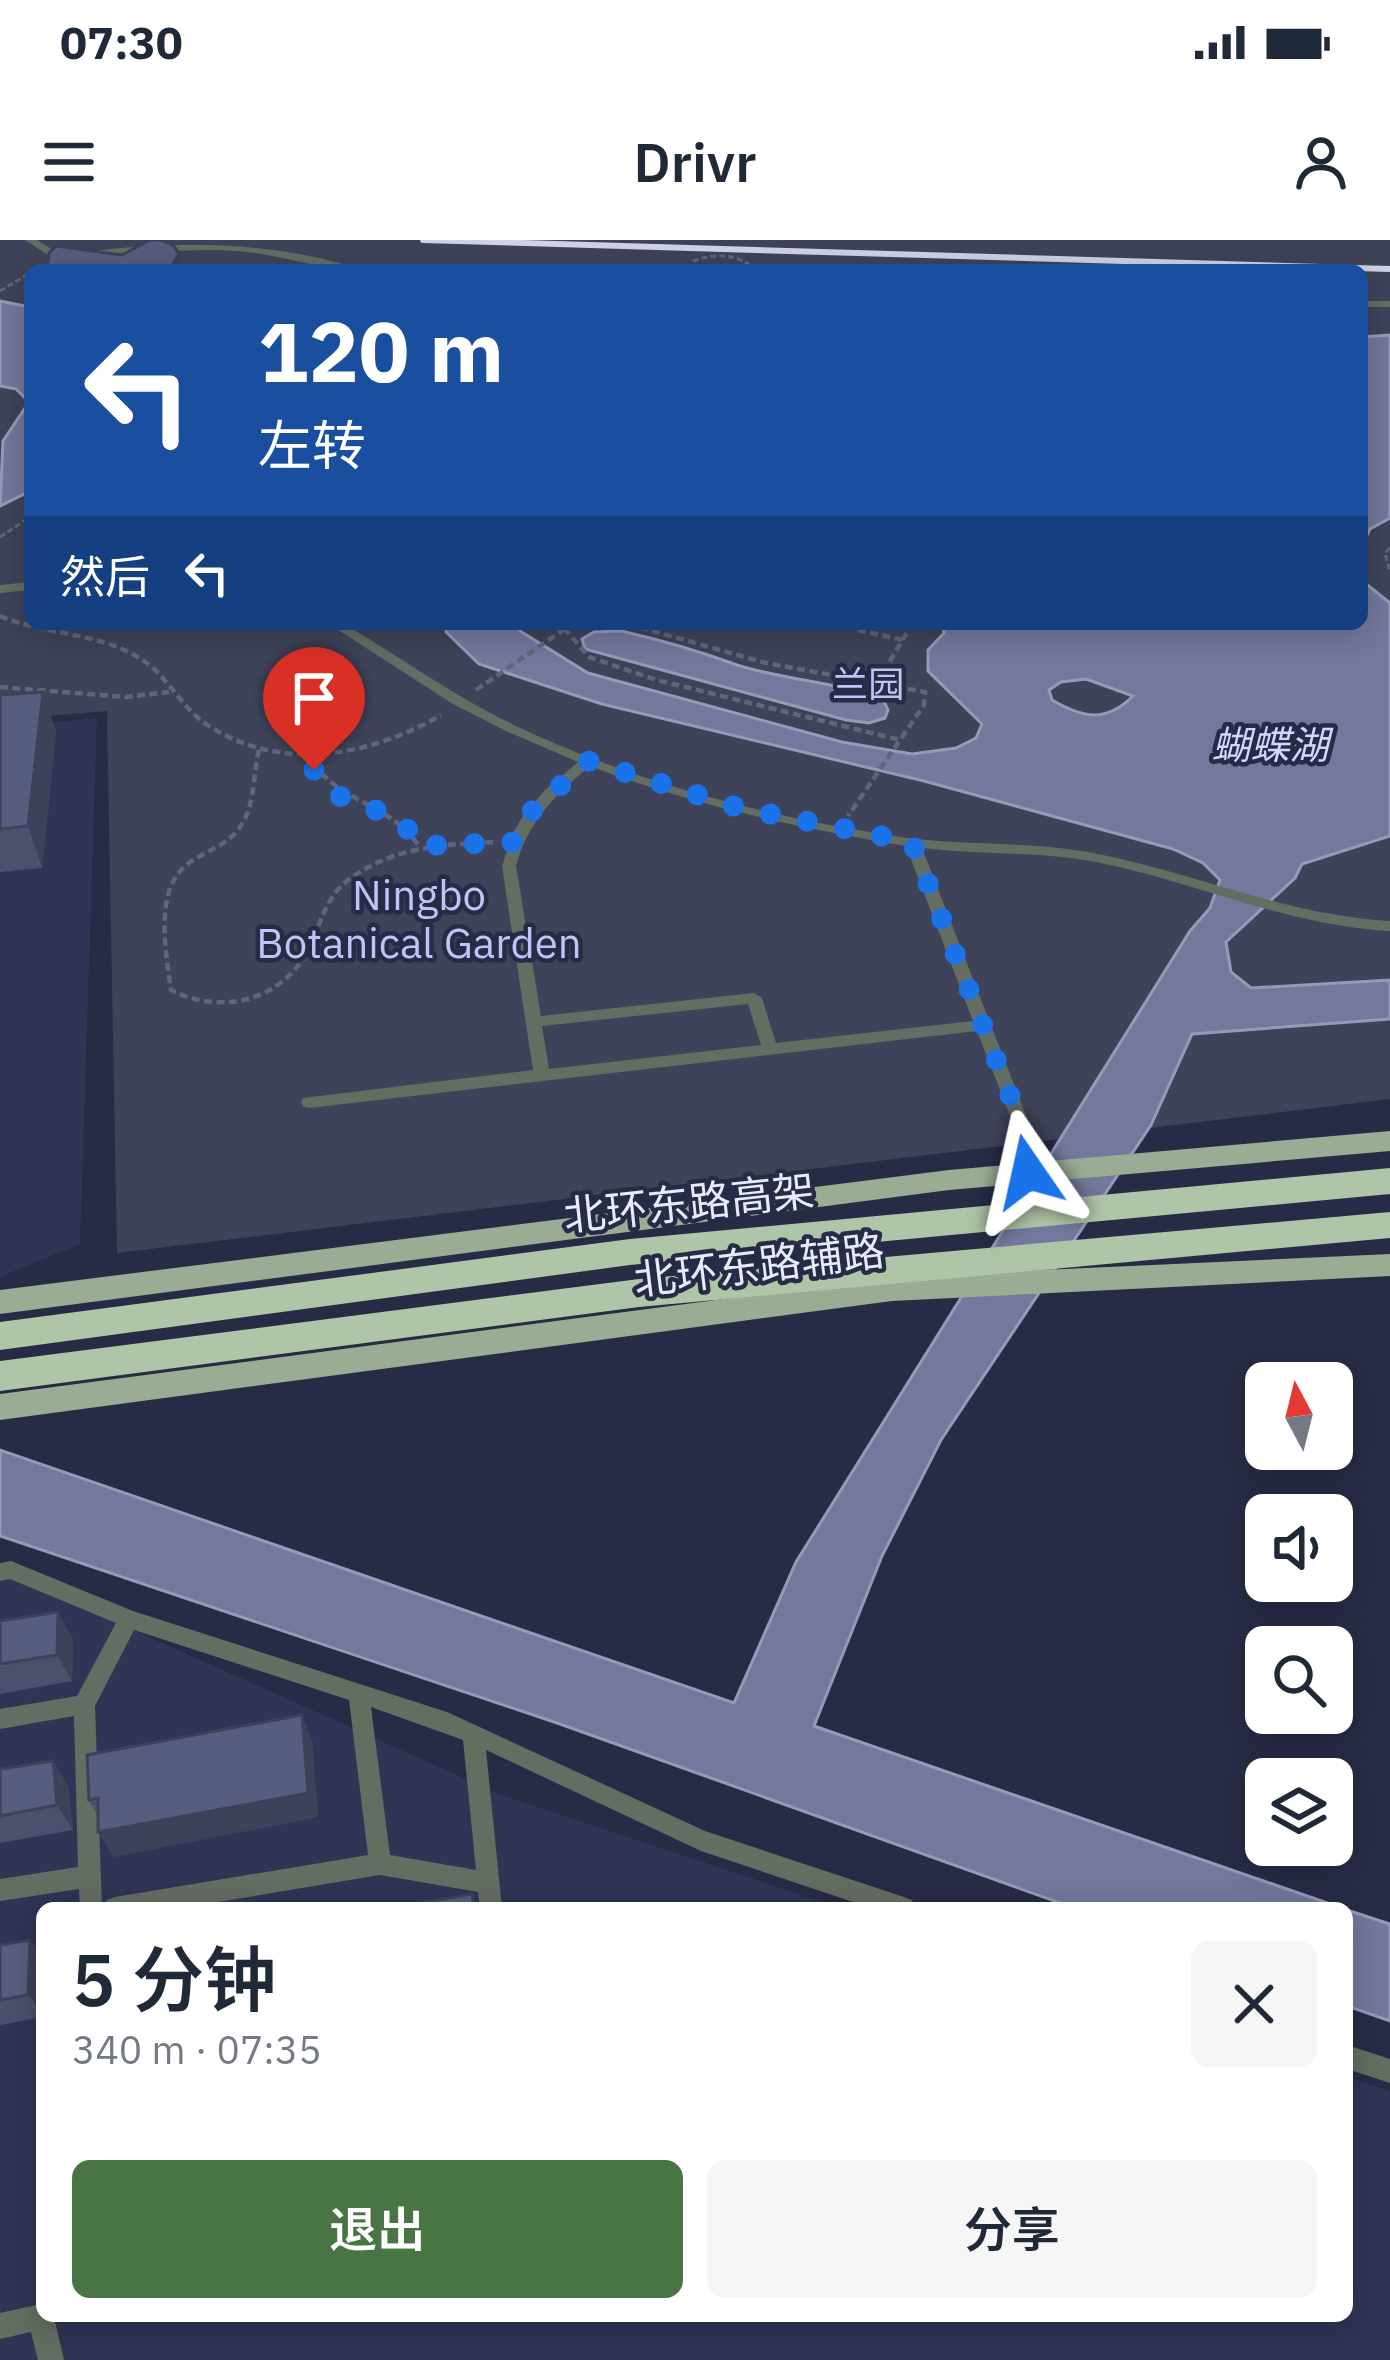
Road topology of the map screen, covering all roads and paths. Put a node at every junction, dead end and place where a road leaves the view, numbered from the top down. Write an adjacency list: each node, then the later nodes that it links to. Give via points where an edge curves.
1 (30, 240): 2 (lane)
2 (61, 260): 3 (lane); 4 (lane, via 222,241)
3 (68, 264)
4 (332, 264)
5 (692, 264): 6 (path, via 718,255)
6 (749, 264)
7 (1390, 548): 8 (path)
8 (1390, 573)
9 (48, 630): 19 (path, via 141,659)
10 (345, 630): 20 (lane)
11 (561, 630): 20 (path)
12 (565, 630): 21 (path, via 589,657 656,680)
13 (649, 630): 17 (path)
14 (858, 630): 16 (path)
15 (908, 630): 16 (path)
16 (902, 640): 17 (path)
17 (878, 683): 21 (path, via 925,692)
18 (0, 687): 19 (path, via 64,687 122,700)
19 (169, 692): 22 (path, via 205,723)
20 (460, 702): 23 (path, via 366,750); 24 (lane)
21 (900, 740): 25 (path)
22 (259, 750): 23 (path); 28 (path, via 240,829 172,881 171,990 228,1005 256,998 300,963 330,896 367,868)
23 (306, 754): 28 (path, via 335,794 388,812 409,826)
24 (588, 761): 25 (lane); 26 (lane, via 530,813)
25 (839, 829): 27 (lane)
26 (513, 842): 28 (path); 30 (lane, via 509,866)
27 (912, 842): 29 (lane, via 1072,853 1330,922); 31 (lane)
28 (419, 846)
29 (1390, 926)
30 (532, 1022): 32 (lane, via 754,998); 33 (lane)
31 (982, 1024): 32 (lane); 36 (lane, via 1023,1129)
32 (770, 1048): 33 (lane)
33 (542, 1075): 34 (lane)
34 (309, 1102)
35 (1390, 1141): 36 (main road)
36 (1028, 1172): 42 (main road)
37 (1390, 1181): 39 (highway, 北环东路高架)
38 (1390, 1226): 41 (highway, 北环东路高架)
39 (630, 1252): 43 (highway); 44 (highway, 北环东路高架)
40 (1390, 1265): 47 (main road, 北环东路辅路, via 892,1289)
41 (638, 1293): 45 (highway, 北环东路高架); 46 (highway)
42 (0, 1302)
43 (0, 1316)
44 (0, 1336)
45 (0, 1376)
46 (0, 1394)
47 (0, 1407)
48 (0, 1572): 49 (lane)
49 (129, 1619): 50 (lane); 51 (lane)
50 (359, 1694): 53 (lane); 54 (lane)
51 (84, 1705): 52 (lane); 55 (lane)
52 (0, 1719)
53 (472, 1733): 56 (lane); 61 (lane, via 701,1840)
54 (380, 1864): 56 (lane); 59 (lane)
55 (90, 1876): 57 (lane); 58 (lane)
56 (488, 1883): 60 (lane)
57 (0, 1890)
58 (91, 1902)
59 (151, 1902)
60 (490, 1902)
61 (886, 1902)
62 (1353, 2058): 63 (lane)
63 (1390, 2071)
64 (36, 2318): 66 (lane)
65 (43, 2322): 67 (lane)
66 (0, 2326)
67 (51, 2360)

